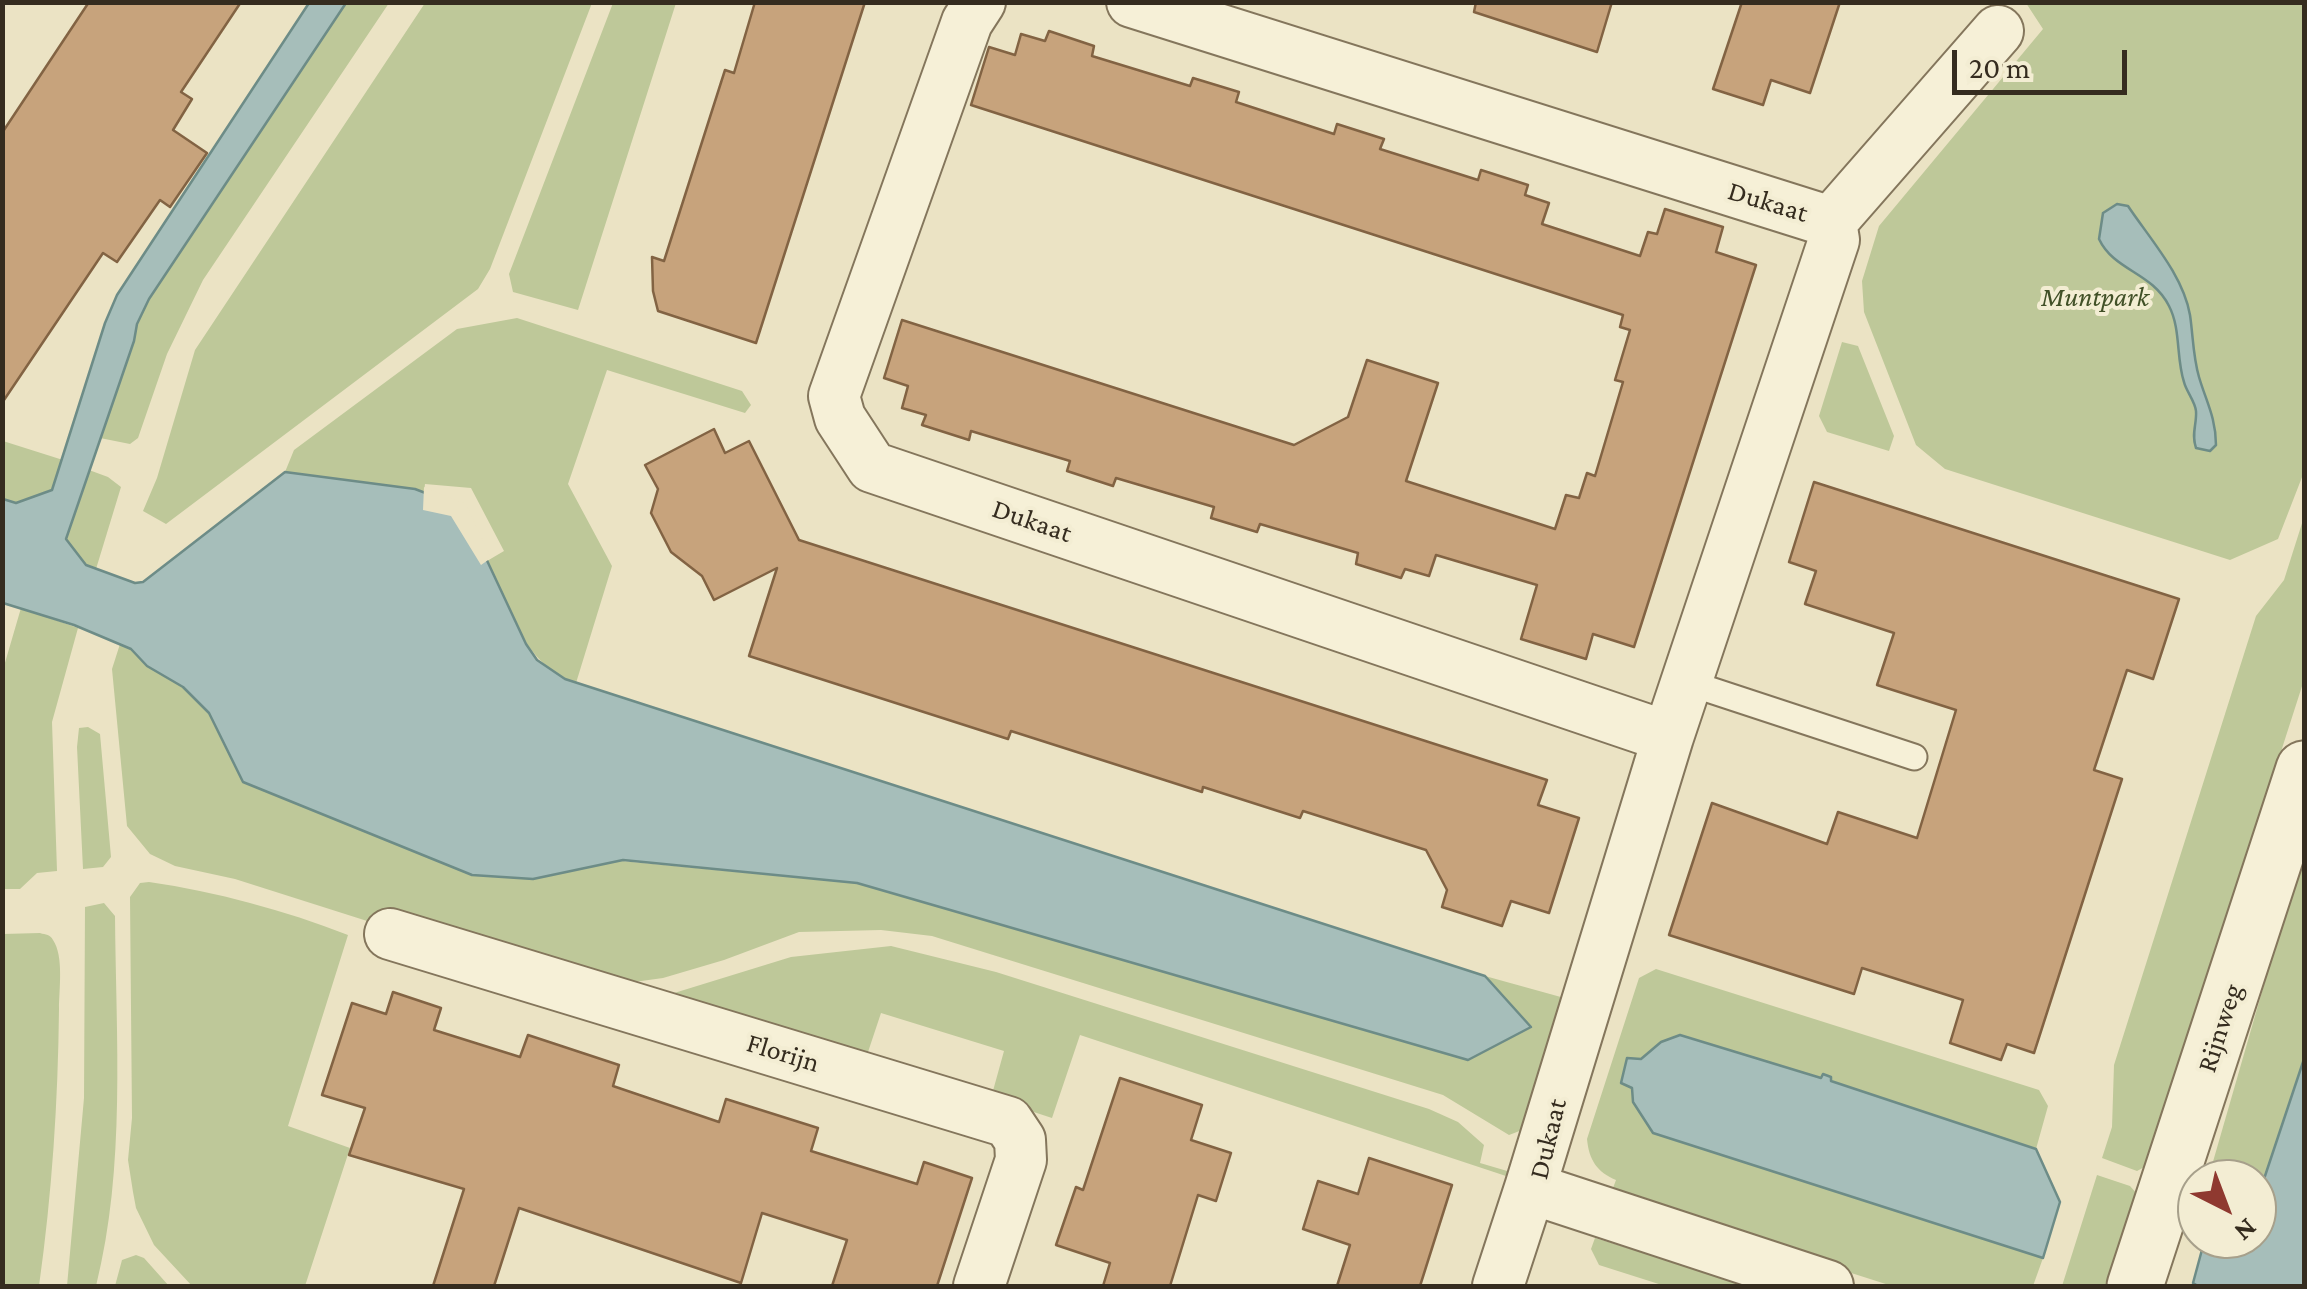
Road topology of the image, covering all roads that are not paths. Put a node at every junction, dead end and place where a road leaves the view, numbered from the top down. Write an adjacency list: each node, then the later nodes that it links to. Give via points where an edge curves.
1 (980, 2): 6 (street, Dukaat, via 967,22 834,396 840,418 872,466)
2 (1132, 2): 4 (street, Dukaat)
3 (1998, 31): 4 (street, Dukaat)
4 (1831, 222): 5 (street, Dukaat, via 1834,240)
5 (1686, 682): 6 (street, Dukaat); 7 (lane)
6 (1668, 736): 10 (street, Dukaat)
7 (1914, 757)
8 (2304, 770): 14 (street, Rijnweg)
9 (390, 934): 11 (street, Florijn, via 1008,1122 1020,1140 1021,1160)
10 (1530, 1188): 12 (street); 13 (street, Dukaat)
11 (978, 1286)
12 (1498, 1286)
13 (1828, 1286)
14 (2136, 1286)

